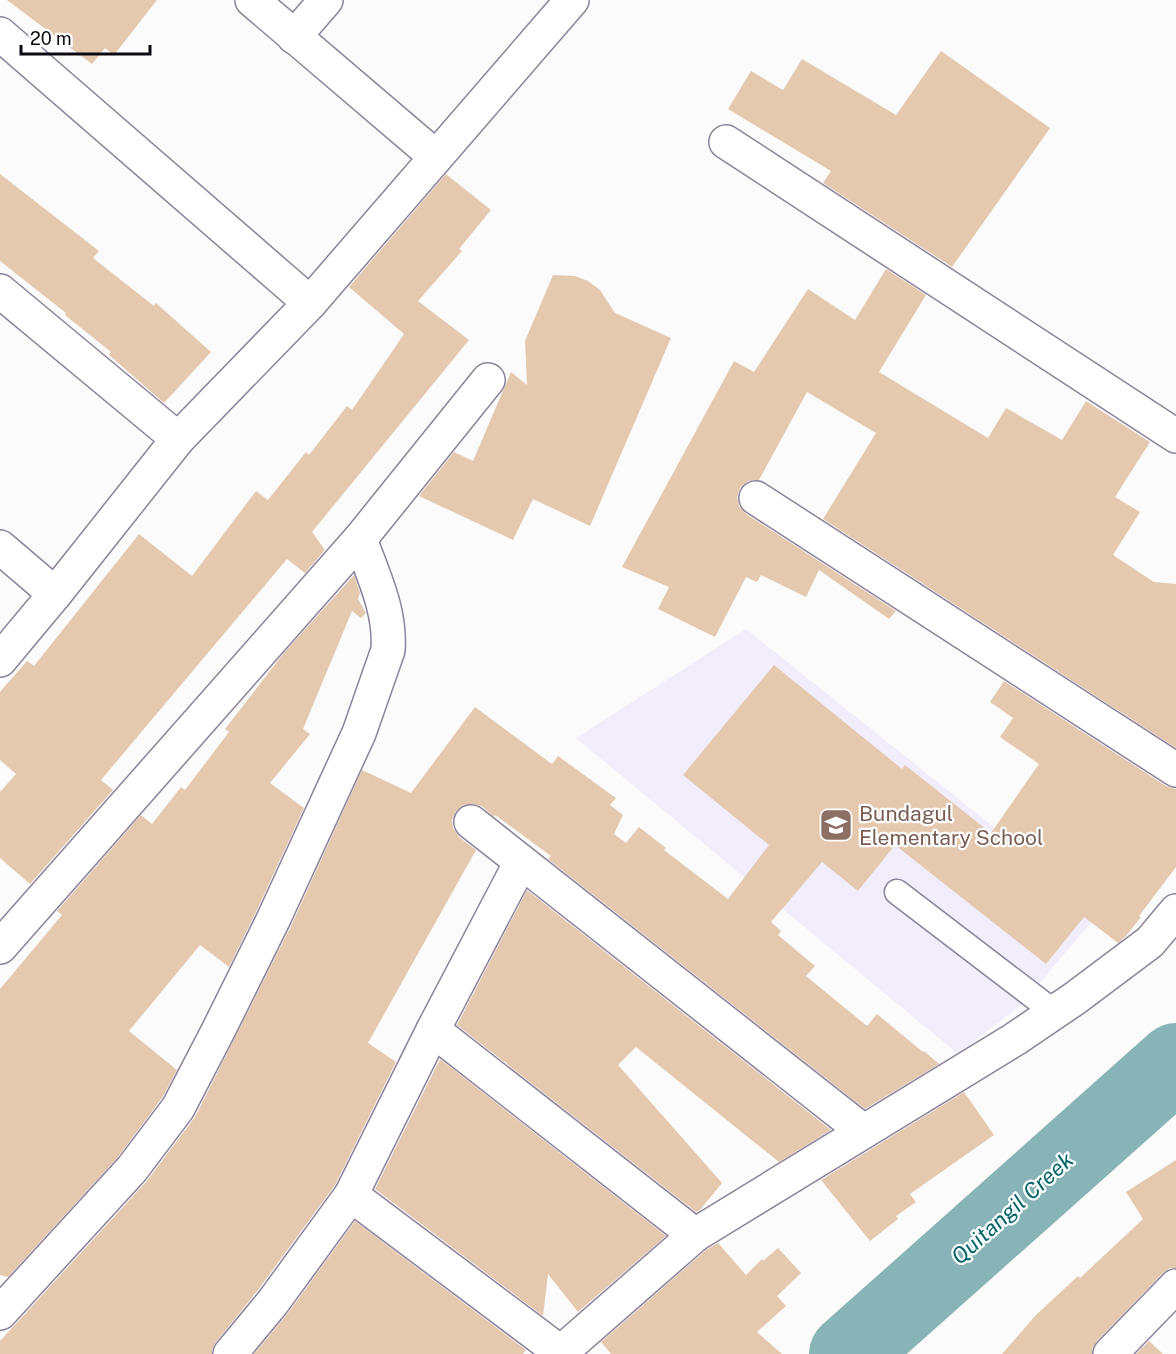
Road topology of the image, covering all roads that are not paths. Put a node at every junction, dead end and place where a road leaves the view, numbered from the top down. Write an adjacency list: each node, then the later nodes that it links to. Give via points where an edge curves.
1 (252, 0): 5 (street)
2 (326, 0): 5 (street)
3 (572, 0): 7 (street)
4 (0, 34): 9 (street)
5 (294, 37): 7 (street)
6 (726, 142): 11 (street)
7 (436, 157): 9 (street)
8 (0, 291): 12 (street)
9 (310, 303): 12 (street)
10 (488, 380): 14 (street)
11 (1176, 436)
12 (178, 439): 16 (street)
13 (756, 498): 18 (street)
14 (360, 539): 23 (street); 30 (street, via 385,610 388,650 359,733 273,920 178,1108 132,1169)
15 (0, 548): 16 (street)
16 (55, 594): 17 (street)
17 (0, 660)
18 (1176, 770)
19 (471, 822): 20 (street)
20 (521, 862): 25 (street); 26 (street)
21 (897, 892): 24 (lane)
22 (1176, 911): 24 (street, via 1150,942)
23 (0, 947)
24 (1054, 1012): 26 (street)
25 (433, 1030): 27 (street); 28 (street)
26 (863, 1131): 28 (street)
27 (351, 1195): 31 (street); 32 (street)
28 (695, 1235): 31 (street)
29 (1170, 1305): 33 (street)
30 (0, 1313)
31 (560, 1353)
32 (230, 1354)
33 (1110, 1354)

